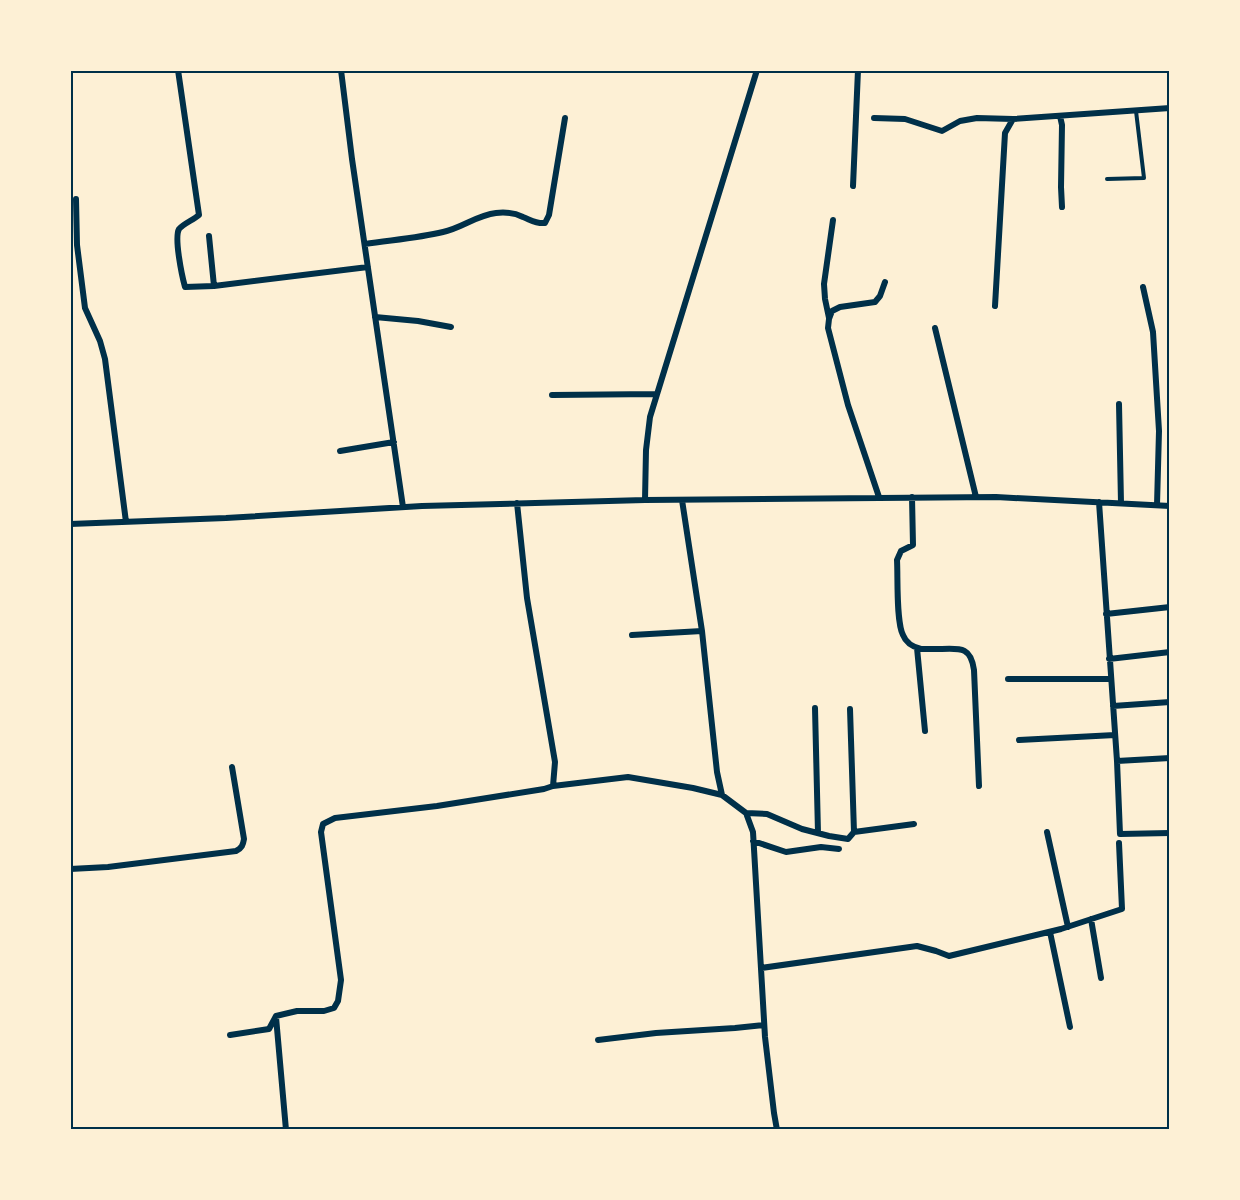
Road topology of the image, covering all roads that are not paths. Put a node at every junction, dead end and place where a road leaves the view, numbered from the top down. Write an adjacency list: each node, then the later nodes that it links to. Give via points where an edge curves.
1 (178, 70): 20 (street, via 199,215 177,232 182,276 185,287)
2 (341, 70): 17 (street)
3 (757, 70): 27 (street)
4 (858, 70): 12 (street)
5 (1170, 108): 6 (street)
6 (1136, 110): 7 (street); 11 (lane, via 1144,178)
7 (1060, 116): 10 (street); 14 (street)
8 (565, 118): 17 (street, via 545,223 496,213 455,229)
9 (874, 118): 10 (street, via 905,119 942,131 960,121 977,118)
10 (1013, 119): 22 (street, via 1005,133)
11 (1107, 179)
12 (853, 186)
13 (76, 199): 43 (street, via 85,308 105,359)
14 (1062, 207)
15 (833, 219): 24 (street, via 825,284)
16 (209, 236): 20 (street)
17 (365, 244): 18 (street)
18 (368, 267): 20 (street); 23 (street)
19 (885, 282): 24 (street, via 874,302 840,307 832,311)
20 (214, 286)
21 (1143, 287): 40 (street, via 1154,332 1159,431)
22 (995, 306)
23 (375, 317): 25 (street); 30 (street)
24 (829, 319): 34 (street, via 840,373)
25 (452, 327)
26 (935, 328): 33 (street)
27 (657, 394): 28 (street); 35 (street, via 646,450)
28 (552, 395)
29 (1119, 404): 39 (street)
30 (394, 442): 31 (street); 42 (street)
31 (340, 451)
32 (912, 497): 33 (street); 34 (street); 49 (street, via 913,545 902,551 897,560 900,626 905,639)
33 (976, 497): 37 (street)
34 (879, 498): 36 (street)
35 (645, 500): 36 (street); 38 (street)
36 (682, 500): 47 (street)
37 (1099, 502): 39 (street); 46 (street)
38 (517, 503): 42 (street); 64 (street, via 527,598 555,762)
39 (1121, 503): 40 (street)
40 (1157, 505): 41 (street)
41 (1170, 506)
42 (403, 507): 43 (street)
43 (126, 522): 44 (street)
44 (70, 524)
45 (1170, 607): 46 (street)
46 (1106, 614): 51 (street)
47 (702, 631): 48 (street); 66 (street)
48 (632, 634)
49 (917, 648): 58 (street); 65 (street, via 959,649 972,658)
50 (1170, 652): 51 (street)
51 (1109, 659): 53 (street)
52 (1008, 679): 53 (street)
53 (1111, 679): 55 (street)
54 (1170, 702): 55 (street)
55 (1113, 706): 59 (street)
56 (815, 708): 71 (street)
57 (850, 709): 69 (street)
58 (925, 731)
59 (1115, 735): 60 (street); 62 (street)
60 (1018, 740)
61 (1170, 758): 62 (street)
62 (1117, 761): 72 (street, via 1119,834)
63 (232, 767): 76 (street, via 244,838 239,849)
64 (553, 786): 66 (street, via 628,777); 82 (street, via 335,818 323,824 341,980 338,1001 334,1008 324,1011)
65 (980, 786)
66 (722, 795): 67 (street)
67 (746, 813): 71 (street, via 768,814); 73 (street)
68 (914, 824): 69 (street)
69 (854, 832): 71 (street, via 848,839)
70 (1047, 832): 78 (street)
71 (818, 833)
72 (1170, 833)
73 (753, 841): 75 (street, via 786,852 821,847); 80 (street)
74 (1119, 843): 77 (street, via 1122,909)
75 (839, 849)
76 (70, 869)
77 (1091, 919): 78 (street); 81 (street)
78 (1068, 927): 79 (street)
79 (1050, 932): 80 (street, via 949,956 917,946); 84 (street)
80 (761, 968): 83 (street)
81 (1101, 978)
82 (276, 1016): 85 (street, via 268,1029); 87 (street)
83 (764, 1025): 86 (street); 88 (street)
84 (1070, 1027)
85 (230, 1035)
86 (598, 1040)
87 (286, 1130)
88 (777, 1130)

